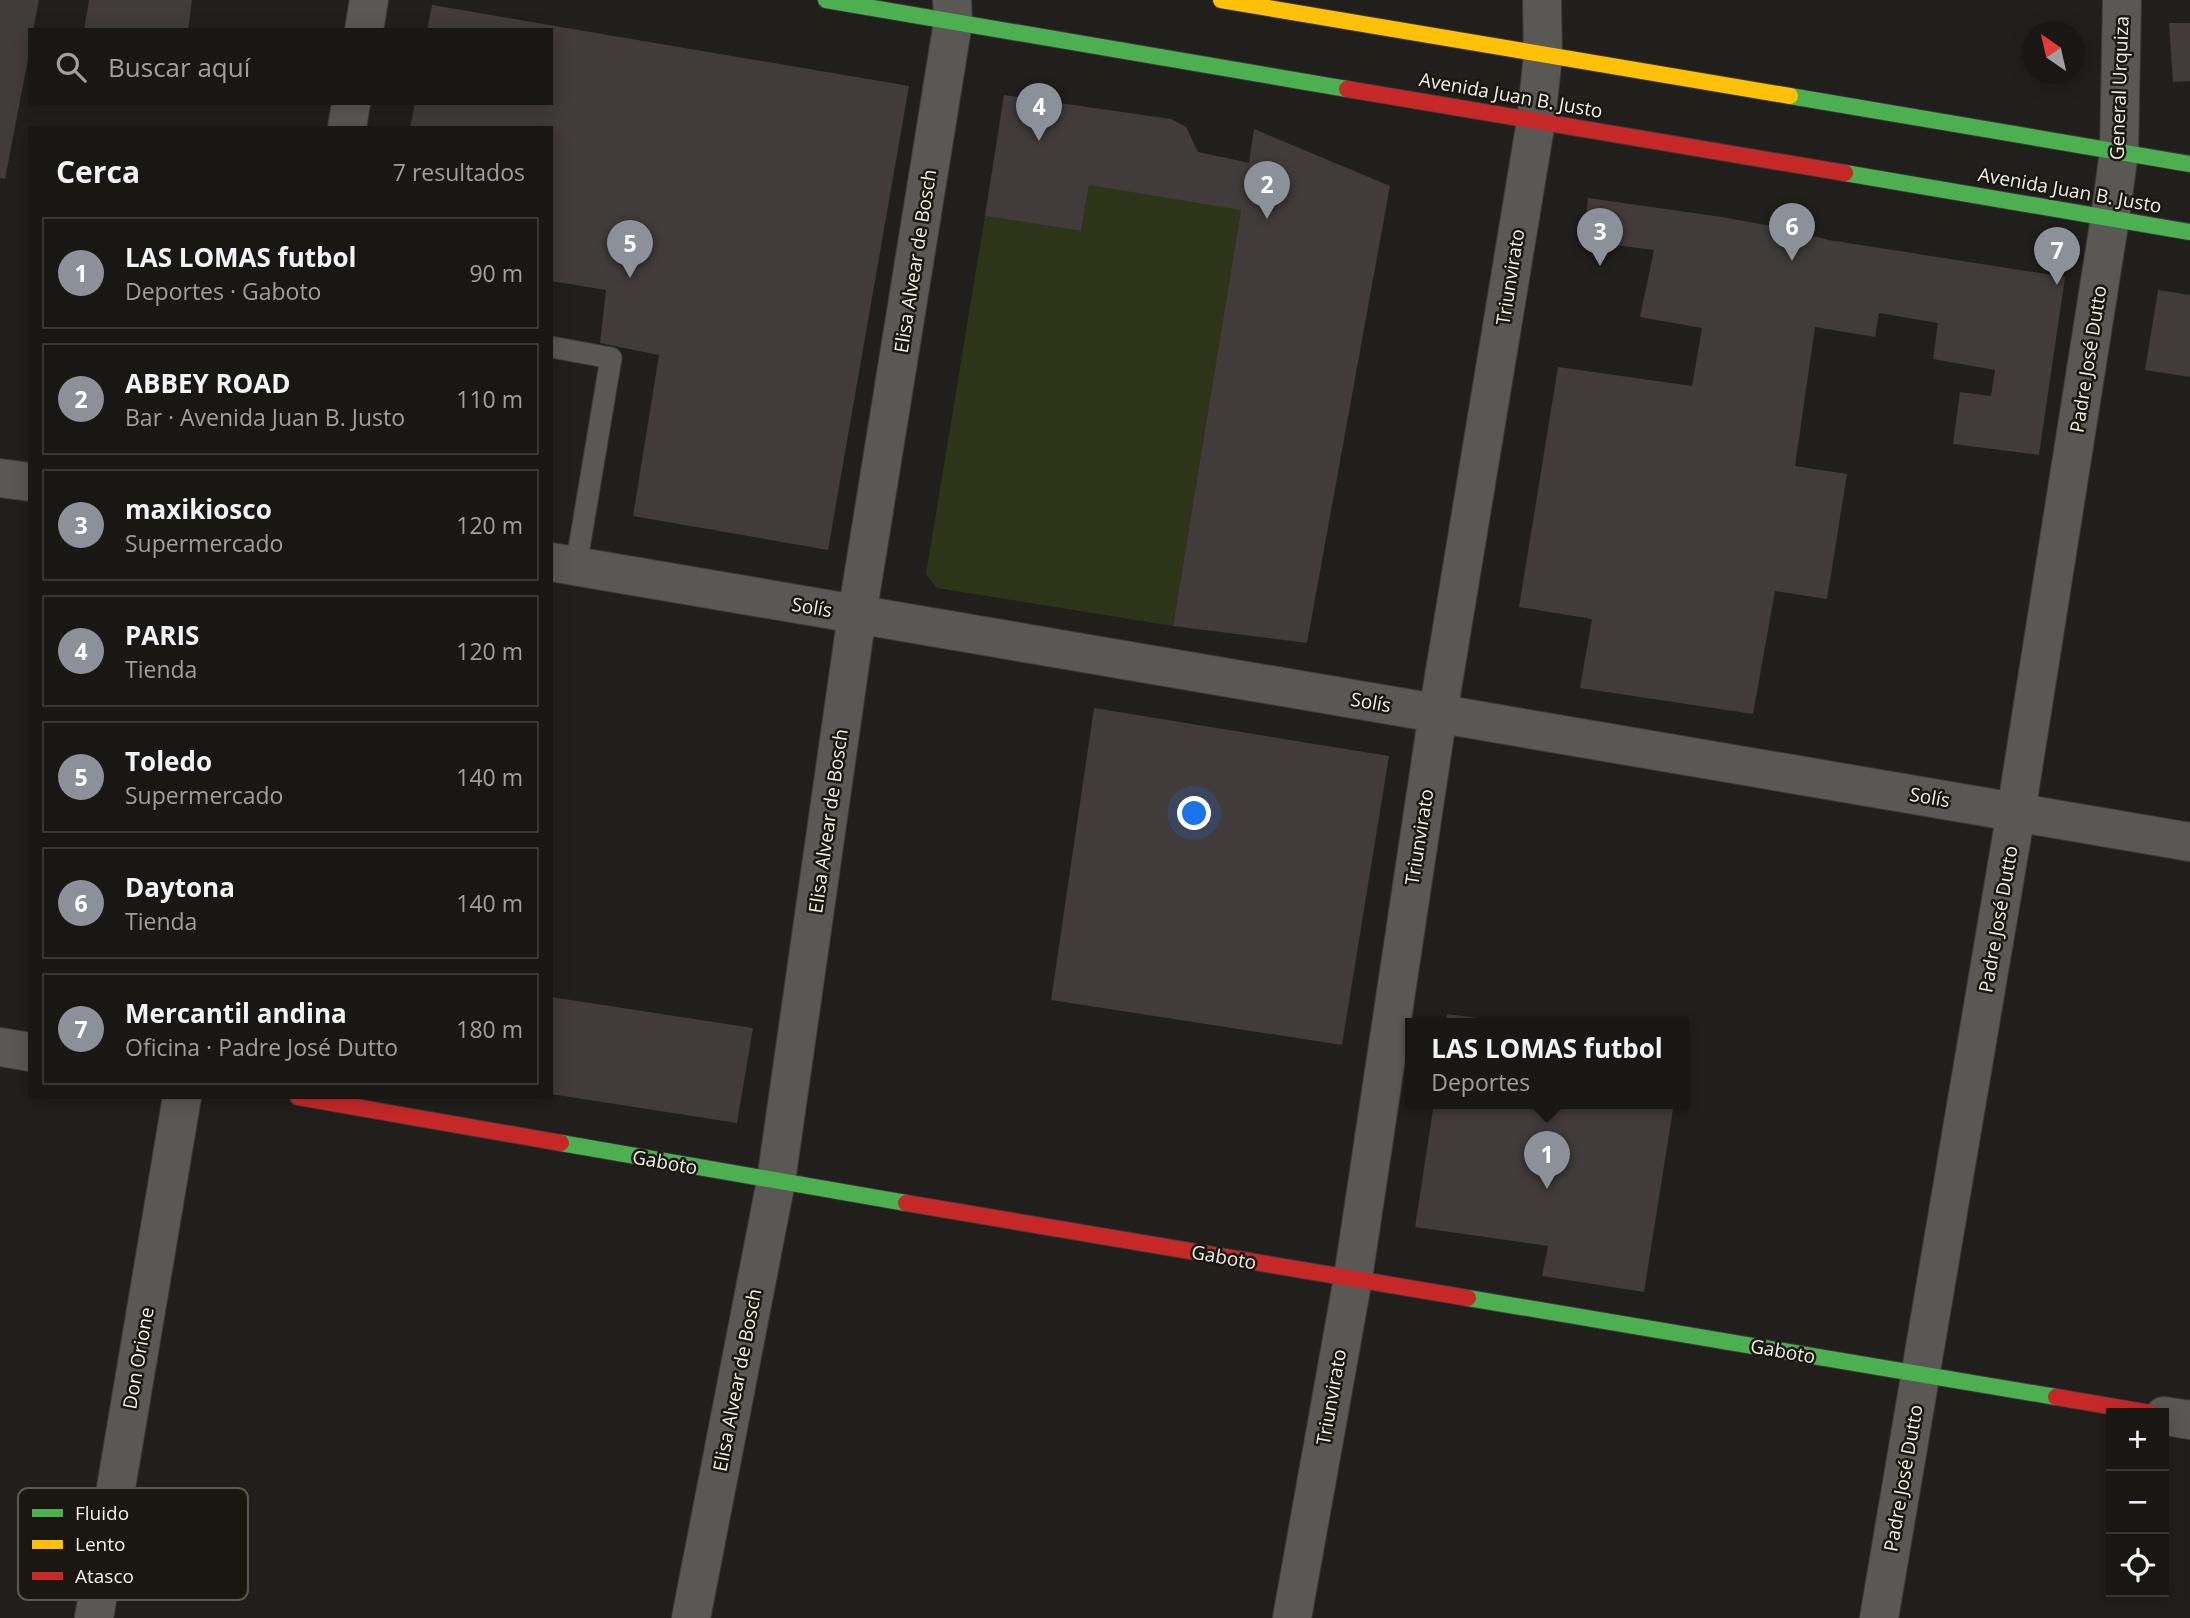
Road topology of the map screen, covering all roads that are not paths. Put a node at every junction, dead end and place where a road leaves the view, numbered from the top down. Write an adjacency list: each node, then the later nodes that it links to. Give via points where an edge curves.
1 (369, 0): 7 (street)
2 (826, 0): 6 (main road, Avenida Juan B. Justo)
3 (1221, 0): 8 (main road)
4 (1542, 0): 8 (street, Triunvirato)
5 (2122, 0): 12 (street, General Urquiza)
6 (953, 11): 10 (main road, Avenida Juan B. Justo); 20 (street, Elisa Alvear de Bosch)
7 (364, 28)
8 (1544, 55): 10 (street, Triunvirato); 12 (main road)
9 (351, 105): 11 (street)
10 (1536, 121): 14 (main road, Avenida Juan B. Justo); 21 (street, Triunvirato)
11 (347, 126)
12 (2119, 152): 13 (main road); 14 (street, General Urquiza)
13 (2190, 164)
14 (2110, 218): 15 (main road, Avenida Juan B. Justo); 22 (street, Padre José Dutto)
15 (2190, 232)
16 (553, 347): 19 (lane, via 611,358)
17 (0, 478): 18 (street)
18 (28, 482)
19 (564, 564): 20 (street, Solís)
20 (857, 615): 21 (street, Solís); 28 (street, Elisa Alvear de Bosch)
21 (1438, 713): 22 (street, Solís); 29 (street, Triunvirato)
22 (2016, 812): 23 (street, Solís); 30 (street, Padre José Dutto)
23 (2190, 842)
24 (0, 1047): 25 (street)
25 (28, 1052)
26 (182, 1099): 34 (street, Don Orione)
27 (309, 1099): 28 (main road, Gaboto)
28 (776, 1181): 29 (main road, Gaboto); 37 (street, Elisa Alvear de Bosch)
29 (1353, 1278): 30 (main road, Gaboto); 38 (street, Triunvirato)
30 (1920, 1374): 31 (main road, Gaboto); 39 (street, Padre José Dutto)
31 (2121, 1408)
32 (2169, 1417): 33 (street)
33 (2190, 1420)
34 (116, 1488)
35 (97, 1600): 36 (street, Don Orione)
36 (94, 1618)
37 (691, 1618)
38 (1292, 1618)
39 (1879, 1618)

